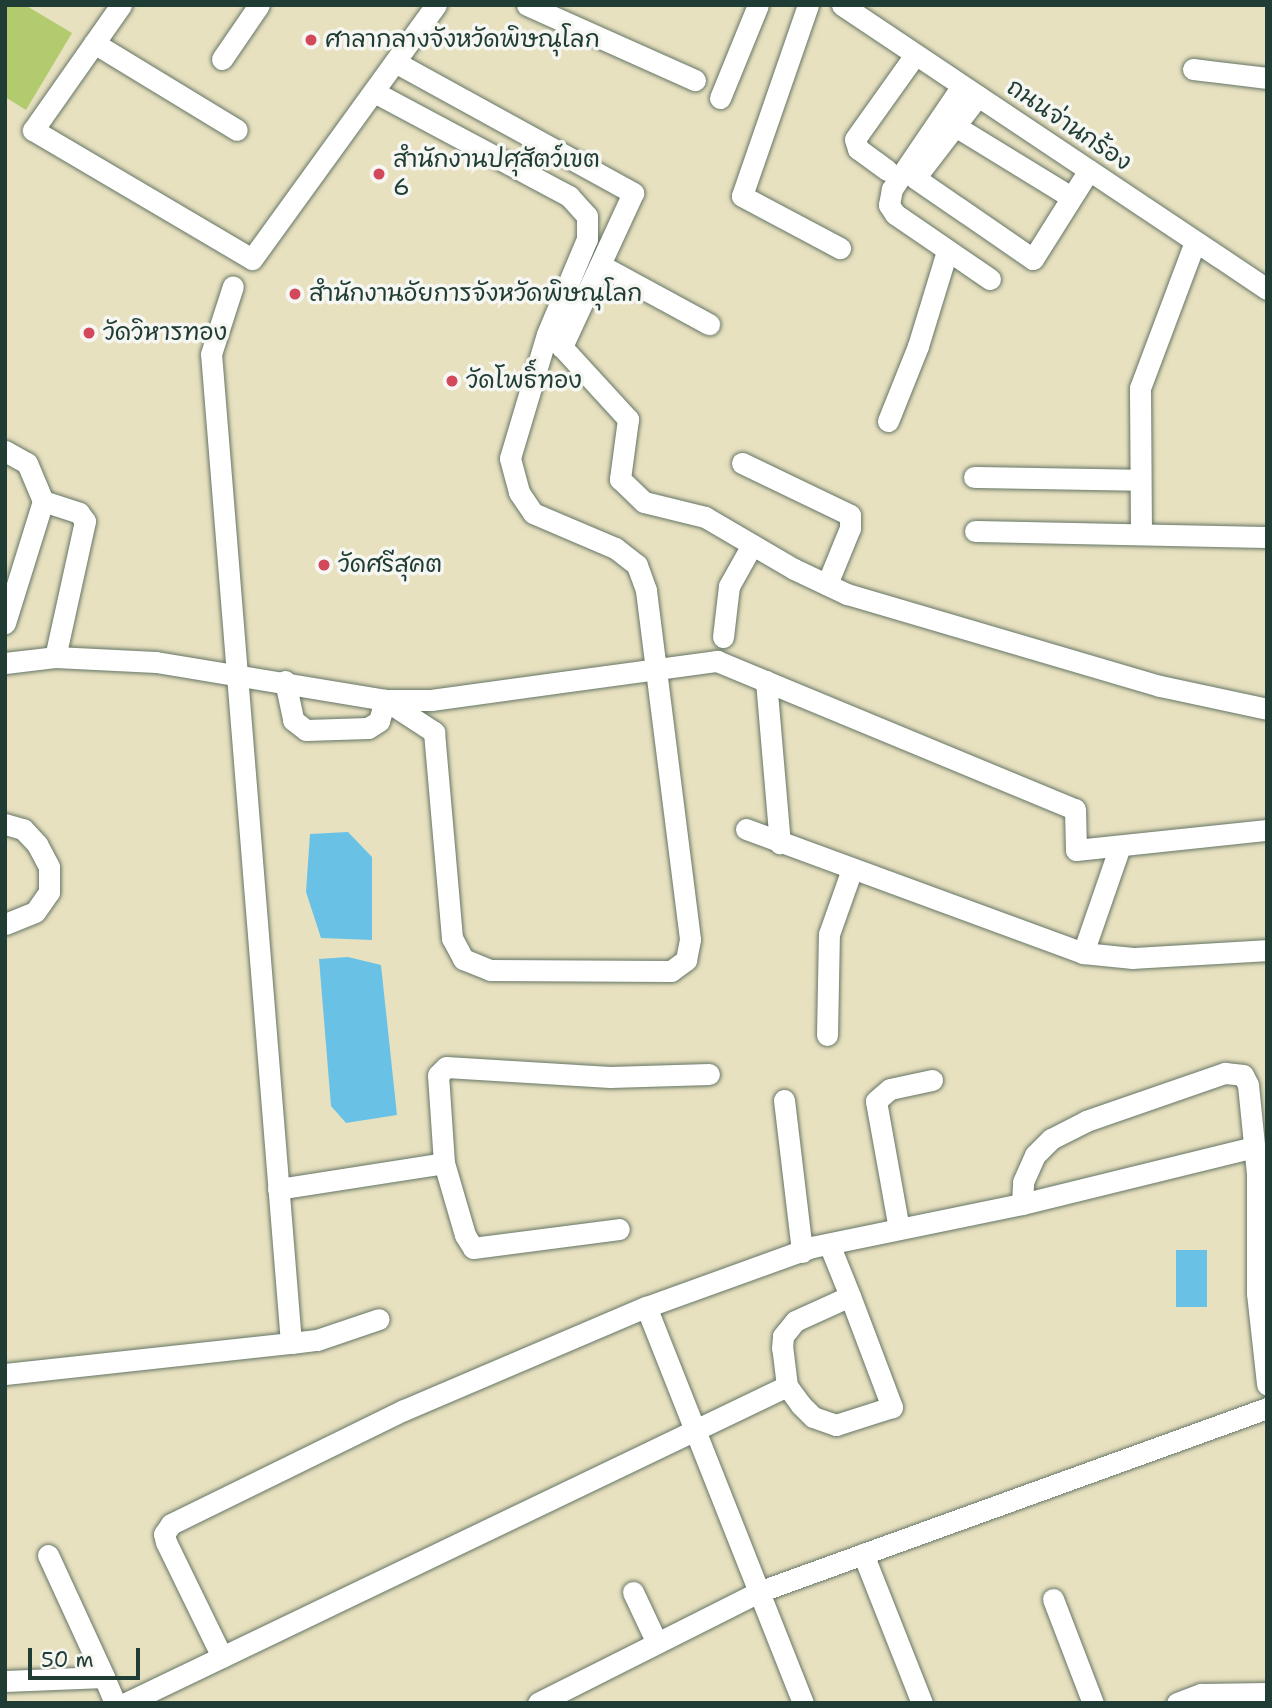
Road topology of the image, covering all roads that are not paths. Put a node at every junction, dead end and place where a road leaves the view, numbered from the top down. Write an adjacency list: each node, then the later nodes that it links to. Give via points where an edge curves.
1 (121, 5): 8 (street)
2 (259, 5): 10 (street)
3 (436, 5): 11 (street)
4 (527, 5): 14 (street)
5 (758, 5): 17 (street)
6 (808, 5): 24 (street, via 742,197)
7 (842, 5): 9 (street, ถนนจ่านกร้อง)
8 (94, 43): 16 (street, via 33,130 252,259); 19 (street)
9 (915, 55): 15 (street, ถนนจ่านกร้อง); 20 (street, via 855,139 858,149)
10 (222, 59)
11 (395, 62): 16 (street); 26 (street, via 633,193)
12 (1193, 69): 13 (street)
13 (1267, 78)
14 (695, 80)
15 (970, 91): 18 (street); 21 (street, ถนนจ่านกร้อง); 25 (street, via 888,201 895,214)
16 (374, 92): 46 (street, via 569,196 587,216 587,239 547,334 510,458 519,492 533,513 615,548 637,565 646,590)
17 (720, 98)
18 (955, 126): 22 (street); 22 (street, via 915,178 1033,259)
19 (237, 130)
20 (887, 170)
21 (1089, 170): 22 (street); 23 (street, ถนนจ่านกร้อง)
22 (1071, 197)
23 (1195, 242): 29 (street, ถนนจ่านกร้อง); 35 (street, via 1141,381)
24 (840, 248)
25 (947, 251): 27 (street); 31 (street, via 918,346)
26 (602, 265): 30 (street); 40 (street, via 562,348 628,419 620,479 644,502 705,517)
27 (990, 279)
28 (233, 286): 47 (street, via 211,354)
29 (1267, 289)
30 (709, 324)
31 (888, 421)
32 (5, 451): 36 (street, via 27,463)
33 (742, 463): 41 (street, via 848,512 850,528)
34 (974, 477): 35 (street)
35 (1140, 480): 38 (street)
36 (44, 501): 42 (street); 44 (street, via 79,513 85,521)
37 (975, 531): 38 (street)
38 (1141, 534): 39 (street)
39 (1267, 537)
40 (752, 545): 41 (street); 43 (street, via 729,586)
41 (827, 584): 51 (street, via 1160,686)
42 (5, 623)
43 (723, 637)
44 (55, 657): 45 (street); 47 (street, via 156,662)
45 (5, 663)
46 (655, 670): 49 (street, via 717,661); 50 (street, via 431,700); 50 (street, via 690,939 686,960 671,971 490,970 463,959 452,938 434,732)
47 (236, 673): 48 (street); 67 (street)
48 (285, 681): 50 (street); 50 (street, via 293,720 306,730 369,728 379,720)
49 (766, 681): 55 (street); 56 (street, via 1075,809 1076,850)
50 (385, 699)
51 (1267, 709)
52 (5, 824): 58 (street, via 23,829 49,867 49,892 35,912)
53 (746, 829): 55 (street)
54 (1267, 830): 56 (street)
55 (780, 843): 57 (street)
56 (1120, 846): 60 (street)
57 (852, 869): 60 (street); 61 (street, via 829,934)
58 (5, 925)
59 (1267, 950): 60 (street, via 1133,958)
60 (1083, 953)
61 (827, 1035)
62 (709, 1074): 66 (street, via 610,1077 446,1067 438,1075)
63 (932, 1080): 70 (street, via 890,1089 876,1101)
64 (784, 1100): 72 (street)
65 (1254, 1147): 68 (street); 68 (street, via 1248,1085 1234,1071 1225,1073 1086,1121 1051,1139 1035,1154 1023,1182); 78 (street, via 1257,1293)
66 (444, 1163): 67 (street); 69 (street, via 473,1248)
67 (278, 1189): 76 (street)
68 (1021, 1204): 70 (street)
69 (619, 1229)
70 (898, 1229): 71 (street)
71 (829, 1244): 72 (street); 73 (street)
72 (802, 1252): 74 (street)
73 (850, 1296): 79 (street, via 788,1327 781,1360); 79 (street, via 892,1407 836,1425 813,1417)
74 (646, 1307): 81 (street); 88 (street, via 404,1410 171,1524 164,1534 166,1542)
75 (379, 1320): 76 (street)
76 (292, 1343): 77 (street)
77 (5, 1374)
78 (1267, 1384)
79 (787, 1385): 81 (street)
80 (1267, 1408): 82 (street)
81 (698, 1430): 84 (street); 88 (street)
82 (863, 1554): 84 (street); 97 (street)
83 (48, 1555): 89 (street)
84 (761, 1591): 87 (street); 96 (street)
85 (633, 1592): 87 (street)
86 (1054, 1599): 98 (street)
87 (657, 1643): 92 (street)
88 (222, 1657): 94 (street)
89 (104, 1677): 90 (street); 93 (street)
90 (5, 1681)
91 (1267, 1693): 99 (street, via 1201,1694)
92 (560, 1698): 95 (street)
93 (115, 1703)
94 (126, 1703)
95 (538, 1703)
96 (803, 1703)
97 (922, 1703)
98 (1093, 1703)
99 (1177, 1703)

